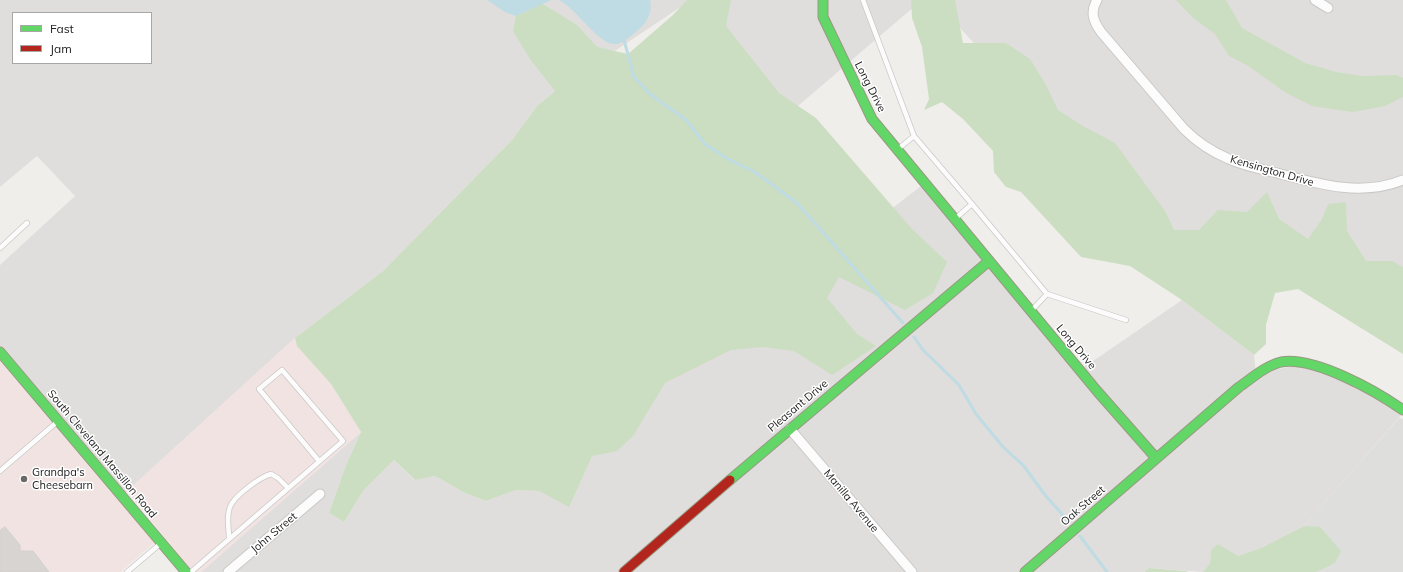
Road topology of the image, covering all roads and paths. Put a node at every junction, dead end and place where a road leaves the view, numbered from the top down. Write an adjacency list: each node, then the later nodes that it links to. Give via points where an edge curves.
1 (863, 0): 6 (lane)
2 (1315, 0): 5 (street)
3 (1095, 3): 8 (street, Kensington Drive, via 1093,19 1096,26 1184,129 1217,153 1244,165 1326,186 1372,188)
4 (823, 4): 7 (street, Long Drive, via 823,18 865,106)
5 (1328, 8)
6 (914, 136): 7 (lane); 9 (lane)
7 (897, 150): 10 (street, Long Drive)
8 (1403, 180)
9 (972, 204): 10 (lane); 14 (lane)
10 (954, 219): 13 (street, Long Drive)
11 (28, 223): 12 (lane)
12 (0, 248)
13 (989, 261): 15 (street, Long Drive); 20 (street, Pleasant Drive)
14 (1047, 294): 15 (lane); 16 (lane)
15 (1030, 311): 21 (street, Long Drive)
16 (1126, 320)
17 (0, 352): 19 (street, South Cleveland Massillon Road)
18 (1403, 410): 21 (street, via 1377,392 1318,368 1293,360 1284,361 1275,363 1238,387)
19 (58, 421): 23 (lane); 27 (street, South Cleveland Massillon Road)
20 (790, 429): 32 (street, Pleasant Drive); 33 (street, Manilla Avenue)
21 (1156, 458): 34 (street, Oak Street)
22 (319, 461): 22 (lane, via 343,441 282,370 259,389); 24 (lane)
23 (0, 471)
24 (288, 488): 26 (lane); 26 (lane, via 271,474 263,476 235,499 230,506 228,517)
25 (320, 494): 31 (street, John Street)
26 (229, 538): 30 (lane)
27 (161, 543): 28 (lane); 29 (street, South Cleveland Massillon Road)
28 (127, 572)
29 (186, 572)
30 (191, 572)
31 (228, 572)
32 (624, 572)
33 (912, 572)
34 (1025, 572)

